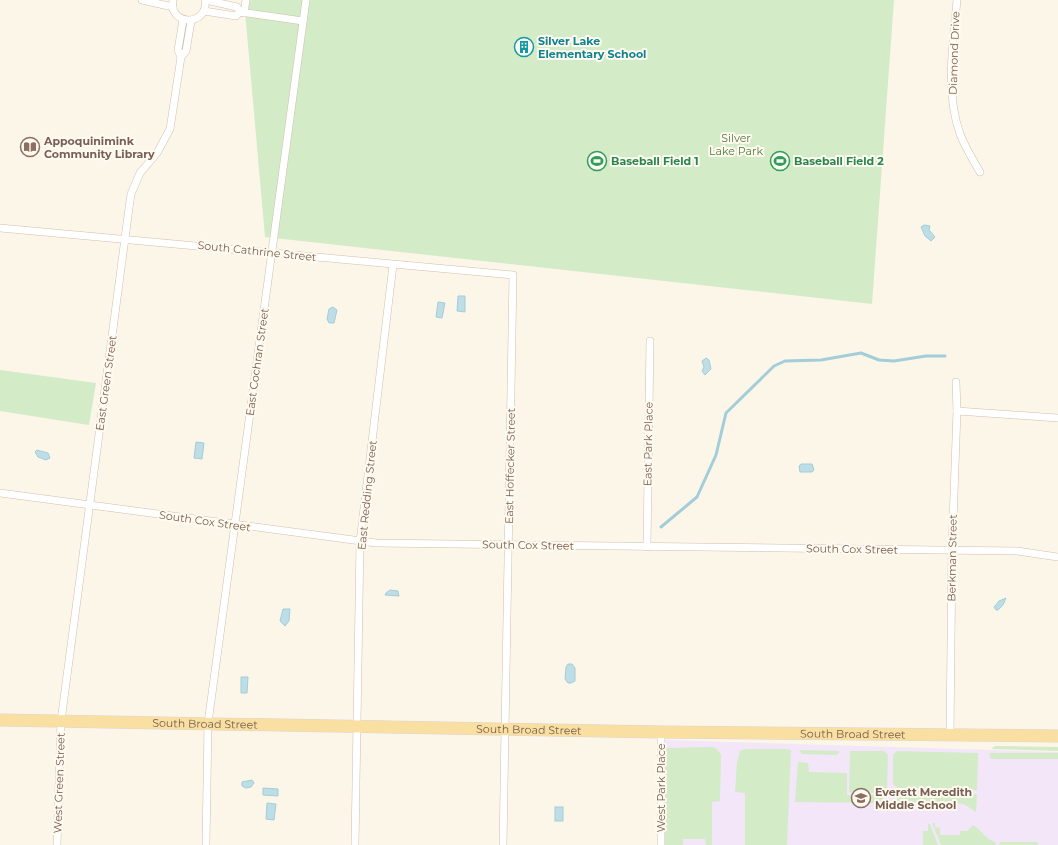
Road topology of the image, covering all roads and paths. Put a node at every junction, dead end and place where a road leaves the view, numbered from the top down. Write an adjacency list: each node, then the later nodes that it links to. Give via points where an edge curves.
1 (142, 0): 6 (street)
2 (205, 0): 7 (street); 8 (street, via 237,7)
3 (246, 0): 8 (street)
4 (306, 0): 11 (street, East Cochran Street)
5 (957, 0): 13 (street, Diamond Drive, via 951,73 953,104 961,135)
6 (173, 3): 9 (street, via 176,14)
7 (204, 11): 8 (street, via 236,16); 10 (street, via 201,16)
8 (242, 13): 11 (street)
9 (183, 20): 10 (street); 12 (street, East Green Street, via 178,50)
10 (191, 21): 12 (street, East Green Street, via 186,51)
11 (303, 21): 16 (street, East Cochran Street)
12 (181, 57): 15 (street, East Green Street, via 170,129 158,154 140,173 135,183)
13 (980, 172)
14 (0, 228): 15 (street, South Cathrine Street)
15 (125, 238): 16 (street, South Cathrine Street); 24 (street, East Green Street)
16 (272, 252): 17 (street, South Cathrine Street); 25 (street, East Cochran Street)
17 (393, 265): 18 (street, South Cathrine Street); 26 (street, East Redding Street)
18 (513, 275): 27 (street, East Hoffecker Street)
19 (650, 341): 28 (street, East Park Place)
20 (956, 382): 21 (street, Berkman Street)
21 (957, 411): 22 (street); 29 (street, Berkman Street)
22 (1058, 418)
23 (0, 493): 24 (street, South Cox Street)
24 (90, 506): 25 (street, South Cox Street); 32 (street, East Green Street)
25 (235, 525): 26 (street, South Cox Street); 33 (street, East Cochran Street)
26 (360, 542): 27 (street, South Cox Street); 34 (street, East Redding Street)
27 (508, 545): 28 (street, South Cox Street); 35 (street, East Hoffecker Street)
28 (647, 547): 29 (street, South Cox Street)
29 (952, 550): 30 (street, South Cox Street, via 1017,551); 37 (street, Berkman Street)
30 (1058, 557)
31 (0, 720): 32 (main road, South Broad Street)
32 (61, 721): 33 (main road, South Broad Street); 39 (street, West Green Street)
33 (208, 723): 34 (main road, South Broad Street); 40 (street, East Cochran Street)
34 (357, 726): 35 (main road, South Broad Street); 41 (street, East Redding Street)
35 (505, 728): 36 (main road, South Broad Street); 42 (street, East Hoffecker Street)
36 (661, 732): 37 (main road, South Broad Street); 43 (street, West Park Place)
37 (950, 734): 38 (main road, South Broad Street)
38 (1058, 736)
39 (57, 845)
40 (206, 845)
41 (355, 845)
42 (503, 845)
43 (661, 845)

